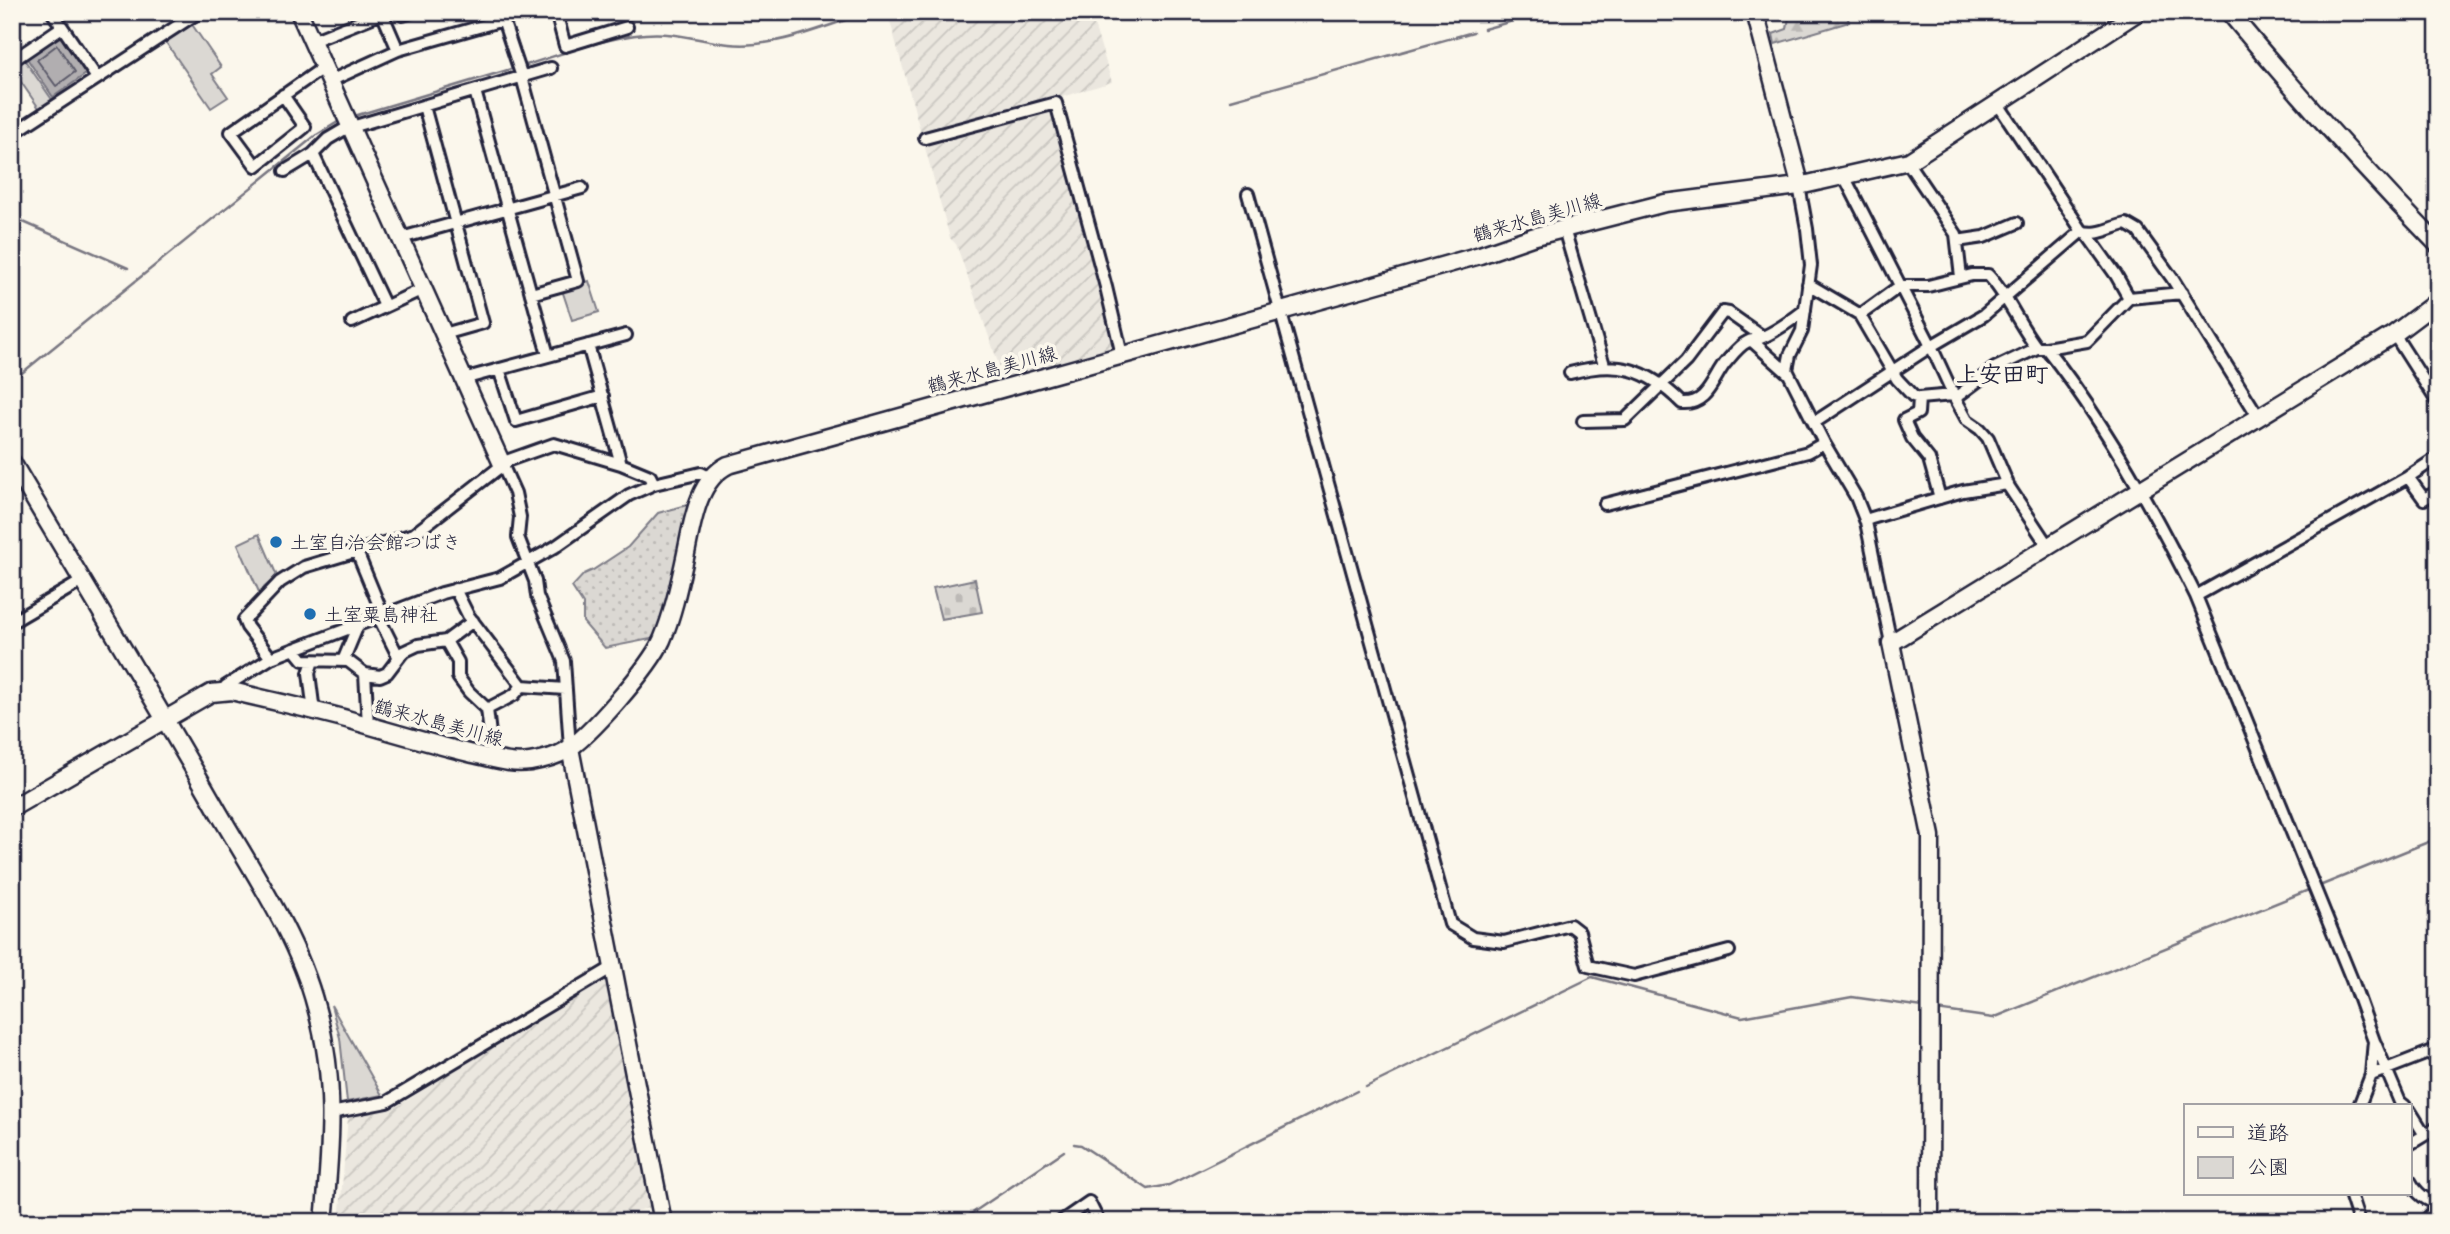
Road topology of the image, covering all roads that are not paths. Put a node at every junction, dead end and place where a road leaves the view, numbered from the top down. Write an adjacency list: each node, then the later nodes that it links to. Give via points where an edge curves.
1 (52, 12): 8 (street)
2 (198, 12): 16 (street)
3 (299, 12): 10 (street)
4 (556, 12): 9 (street, via 565,46)
5 (1755, 12): 28 (street)
6 (2138, 12): 19 (street, 鶴来水島美川線)
7 (2229, 12): 39 (street, via 2321,120)
8 (62, 27): 12 (street); 16 (street)
9 (627, 27)
10 (312, 41): 11 (street, via 382,13); 14 (street)
11 (398, 50): 14 (street); 15 (street, via 503,20)
12 (12, 61)
13 (551, 68): 15 (street)
14 (327, 74): 18 (street); 21 (street)
15 (522, 77): 17 (street); 31 (street)
16 (97, 78): 22 (street)
17 (475, 91): 20 (street); 32 (street)
18 (283, 95): 18 (street, via 231,132 256,166 305,127)
19 (1998, 104): 25 (street, 鶴来水島美川線); 36 (street)
20 (424, 106): 21 (street); 33 (street)
21 (348, 121): 24 (street); 37 (street)
22 (12, 134)
23 (925, 138): 62 (street, via 1056,103)
24 (313, 154): 26 (street); 49 (street)
25 (1909, 161): 27 (street, 鶴来水島美川線); 38 (street)
26 (285, 171)
27 (1844, 177): 28 (street, 鶴来水島美川線); 42 (street)
28 (1799, 186): 35 (street, 鶴来水島美川線, via 1665,203); 41 (street, via 1811,265)
29 (582, 188): 31 (street)
30 (1248, 194): 51 (street)
31 (554, 196): 32 (street); 45 (street, via 578,281)
32 (507, 207): 33 (street); 45 (street)
33 (456, 221): 37 (street); 54 (street, via 483,323)
34 (2017, 223): 38 (street, via 1984,237)
35 (1564, 229): 51 (street, 鶴来水島美川線); 63 (street)
36 (2084, 232): 44 (street, via 2099,233 2126,224 2138,231); 46 (street); 47 (street)
37 (401, 238): 43 (street)
38 (1957, 241): 40 (street)
39 (2438, 245)
40 (1961, 277): 42 (street, via 1928,286); 46 (street, via 1988,275)
41 (1808, 284): 50 (street); 52 (street)
42 (1900, 286): 52 (street); 59 (street)
43 (423, 289): 49 (street); 54 (street)
44 (2182, 293): 47 (street); 74 (street)
45 (531, 294): 61 (street)
46 (2003, 298): 59 (street, via 1984,315); 60 (street)
47 (2129, 298): 60 (street, via 2087,341)
48 (2438, 301): 55 (street)
49 (385, 306): 53 (street)
50 (1805, 310): 57 (street); 67 (street, via 1802,331 1790,355)
51 (1279, 312): 62 (street, 鶴来水島美川線); 120 (street, via 1450,924 1473,938 1504,942 1570,925 1580,932 1588,965 1634,975)
52 (1860, 315): 65 (street)
53 (352, 322)
54 (444, 334): 68 (street)
55 (2394, 334): 73 (street); 74 (street)
56 (626, 335): 58 (street)
57 (1758, 339): 67 (street); 69 (street, via 1735,352 1721,367 1711,389 1687,404); 69 (street, via 1723,312)
58 (588, 345): 61 (street); 70 (street)
59 (1931, 346): 65 (street); 71 (street)
60 (2041, 348): 71 (street, via 1995,368); 86 (street, via 2071,380)
61 (548, 355): 64 (street)
62 (1122, 355): 83 (street, 鶴来水島美川線, via 750,458)
63 (1604, 365): 66 (street); 69 (street, via 1619,366)
64 (499, 369): 68 (street); 70 (street, via 516,421)
65 (1894, 370): 72 (street, via 1903,387); 76 (street)
66 (1570, 373)
67 (1790, 374): 76 (street)
68 (463, 379): 80 (street)
69 (1663, 385): 75 (street, via 1625,420)
70 (603, 396): 81 (street)
71 (1954, 397): 72 (street); 85 (street, via 1966,420 1987,438)
72 (1919, 398): 88 (street, via 1918,413 1904,420 1929,460)
73 (2438, 403)
74 (2258, 416): 86 (street)
75 (1583, 421)
76 (1815, 422): 77 (street)
77 (1824, 443): 89 (street, via 1808,452); 90 (street)
78 (2438, 457): 82 (street)
79 (12, 462): 94 (street)
80 (502, 464): 81 (street, via 554,444); 92 (street, via 414,534); 93 (street, via 515,493 518,537)
81 (621, 464): 84 (street, via 650,476)
82 (2408, 477): 87 (street, via 2424,499); 96 (street)
83 (711, 478): 84 (street, via 701,473); 117 (street, 鶴来水島美川線, via 653,657)
84 (654, 484): 93 (street, via 629,495)
85 (2007, 484): 88 (street); 91 (street)
86 (2140, 491): 91 (street); 96 (street)
87 (2438, 491)
88 (1940, 498): 90 (street)
89 (1605, 504)
90 (1865, 520): 103 (street)
91 (2048, 546): 103 (street)
92 (357, 552): 97 (street); 106 (street, via 303,567 280,582 247,615 247,627)
93 (527, 562): 95 (street, via 500,578); 111 (street, via 564,661)
94 (82, 581): 99 (street); 115 (street)
95 (455, 589): 97 (street); 98 (street)
96 (2196, 596): 122 (street)
97 (381, 617): 100 (street); 105 (street)
98 (472, 621): 101 (street); 110 (street)
99 (12, 622)
100 (358, 625): 102 (street); 107 (street)
101 (446, 640): 105 (street, via 418,645); 113 (street, via 458,662 458,677)
102 (313, 642): 104 (street); 108 (street)
103 (1891, 643): 140 (street, via 1931,835)
104 (294, 649): 106 (street); 108 (street, via 303,660)
105 (398, 656): 109 (street, via 387,673)
106 (271, 658): 112 (street)
107 (344, 661): 108 (street); 109 (street)
108 (315, 662): 114 (street, via 309,673)
109 (365, 674): 116 (street)
110 (522, 686): 111 (street); 113 (street)
111 (565, 689): 117 (street)
112 (222, 691): 114 (street, 鶴来水島美川線); 115 (street)
113 (487, 709): 118 (street)
114 (314, 712): 116 (street, 鶴来水島美川線)
115 (164, 719): 119 (street); 128 (street, via 297,956 321,1027)
116 (368, 725): 118 (street, 鶴来水島美川線)
117 (570, 748): 118 (street, 鶴来水島美川線, via 531,762); 121 (street)
118 (493, 759)
119 (12, 807)
120 (1730, 951)
121 (613, 967): 128 (street, via 387,1102); 137 (street)
122 (2374, 1041): 124 (street); 125 (street)
123 (2438, 1049): 124 (street)
124 (2387, 1069): 125 (street); 127 (street)
125 (2371, 1075): 126 (street)
126 (2360, 1104)
127 (2402, 1104)
128 (331, 1113): 136 (street)
129 (2412, 1114): 131 (street)
130 (2438, 1126): 131 (street)
131 (2425, 1135): 132 (street)
132 (2412, 1143)
133 (2412, 1184): 135 (street)
134 (2351, 1196): 141 (street)
135 (2438, 1205): 142 (street)
136 (324, 1222)
137 (663, 1222)
138 (1060, 1222): 139 (street, via 1089,1202)
139 (1099, 1222)
140 (1930, 1222)
141 (2359, 1222)
142 (2424, 1222)

